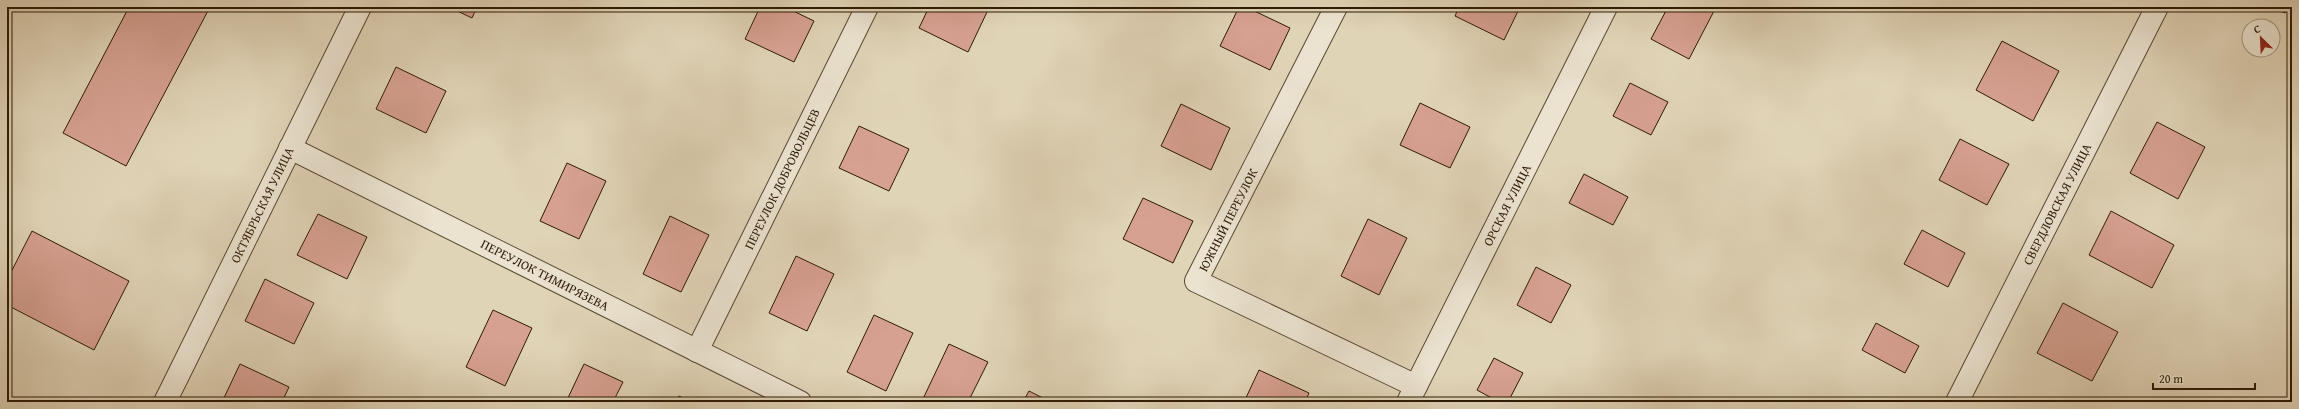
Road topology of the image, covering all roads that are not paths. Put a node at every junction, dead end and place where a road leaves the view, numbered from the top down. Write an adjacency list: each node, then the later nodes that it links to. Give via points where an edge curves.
1 (360, 7): 6 (street, ОКТЯБРЬСКАЯ УЛИЦА)
2 (867, 7): 7 (street, ПЕРЕУЛОК ДОБРОВОЛЬЦЕВ)
3 (1336, 7): 8 (street, ЮЖНЫЙ ПЕРЕУЛОК, via 1196,281)
4 (1606, 7): 8 (street, ОРСКАЯ УЛИЦА)
5 (2157, 7): 11 (street, СВЕРДЛОВСКАЯ УЛИЦА)
6 (290, 148): 7 (street, ПЕРЕУЛОК ТИМИРЯЗЕВА); 9 (street, ОКТЯБРЬСКАЯ УЛИЦА)
7 (696, 351): 10 (street, ПЕРЕУЛОК ТИМИРЯЗЕВА)
8 (1412, 394)
9 (165, 402)
10 (800, 402)
11 (1957, 402)

